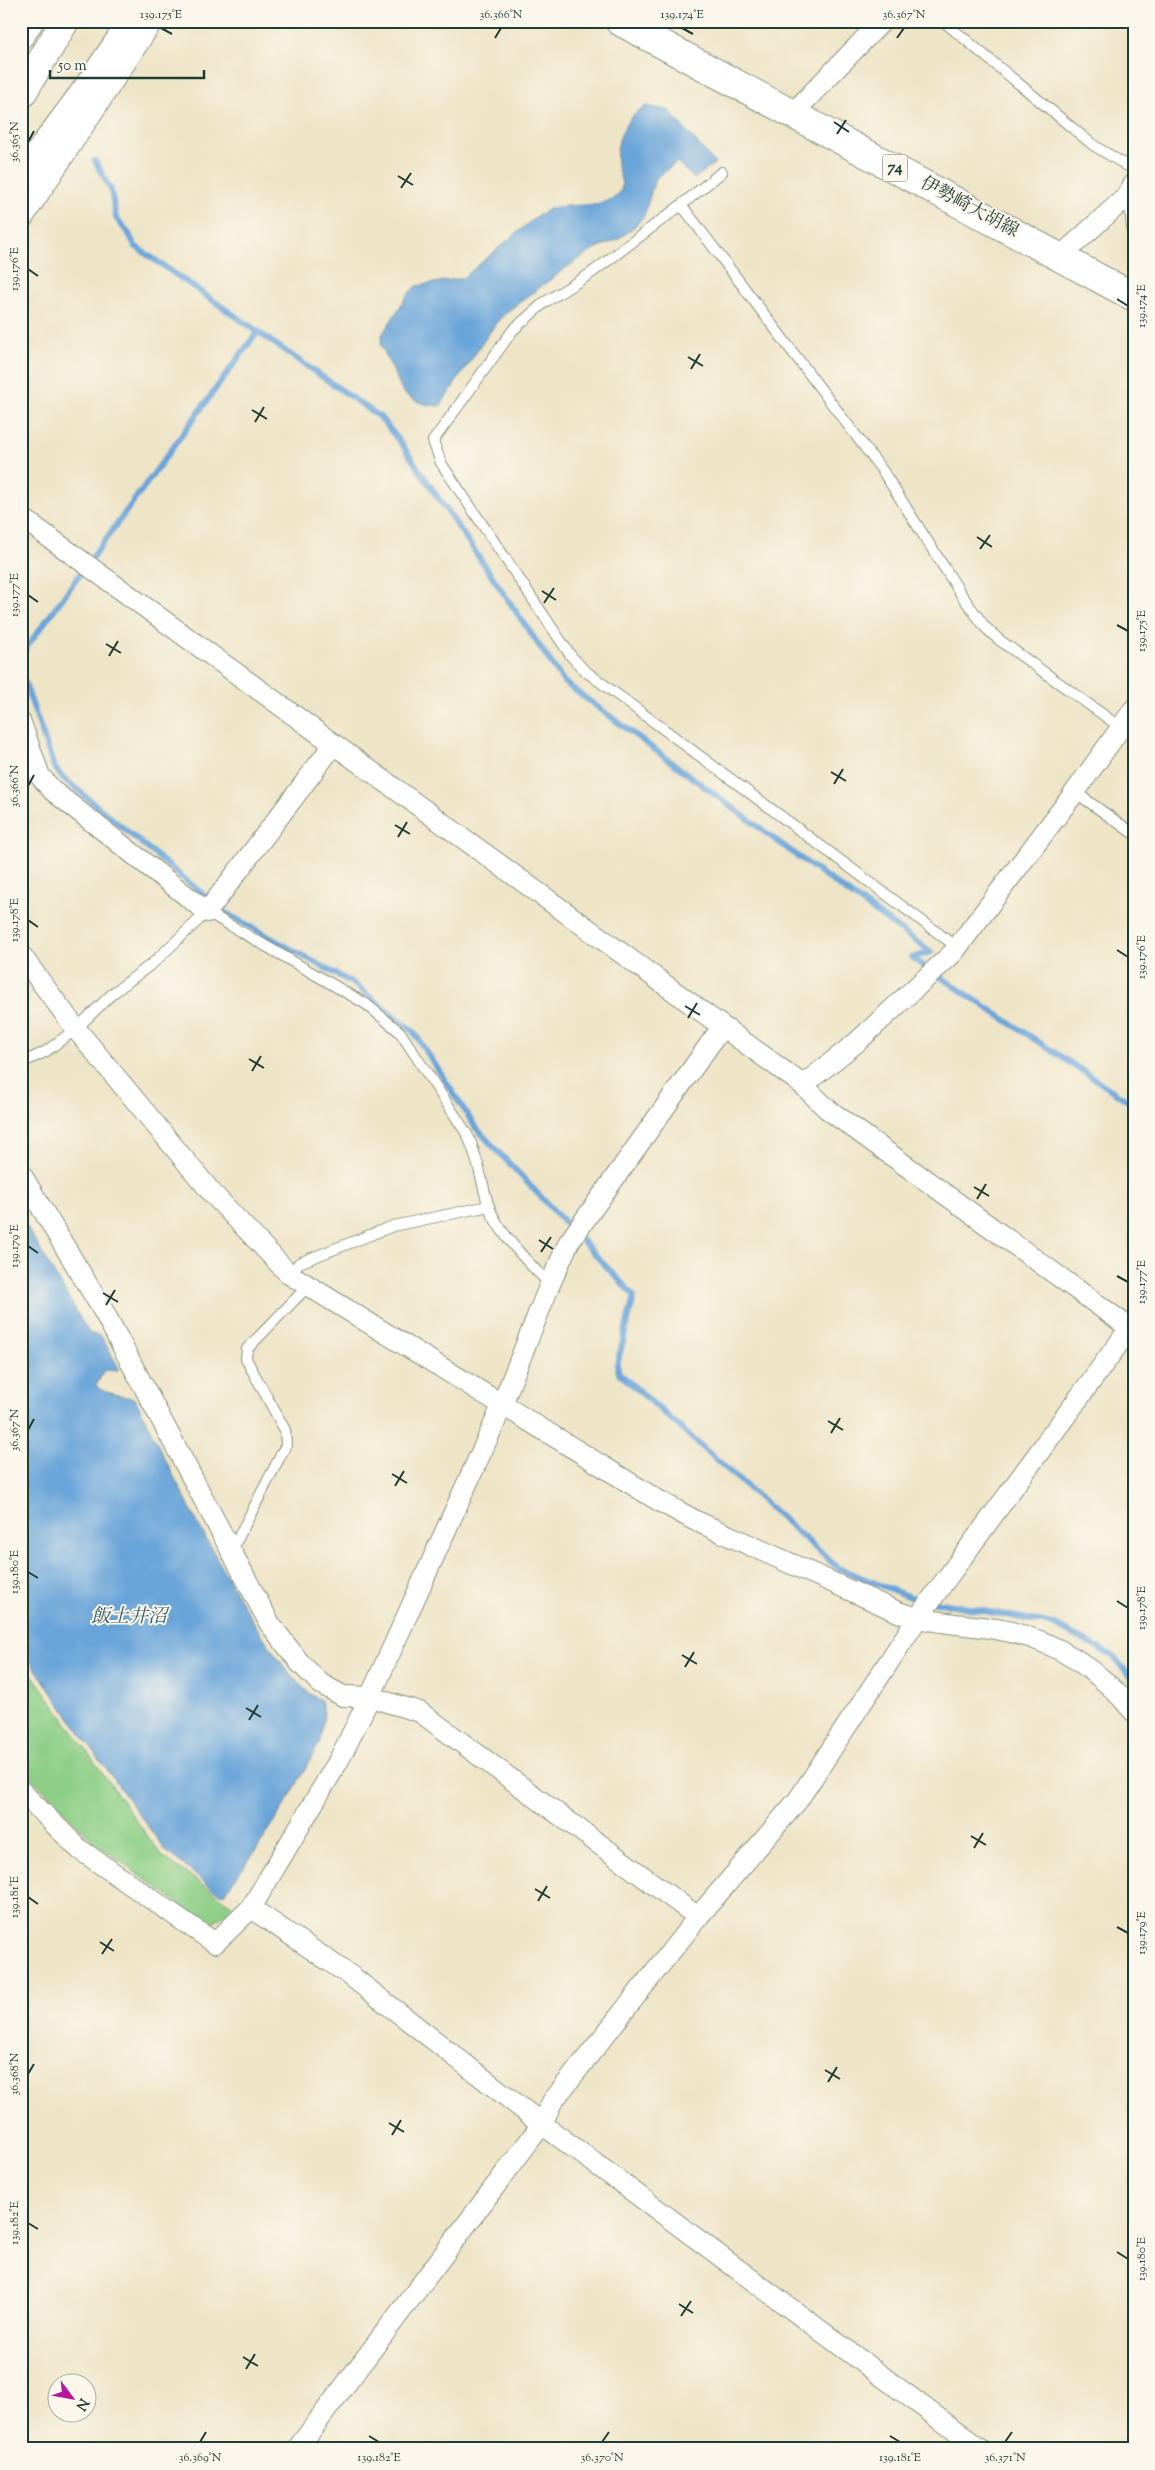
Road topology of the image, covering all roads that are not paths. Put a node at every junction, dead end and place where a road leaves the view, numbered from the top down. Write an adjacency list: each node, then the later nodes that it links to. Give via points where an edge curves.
1 (29, 21): 7 (main road)
2 (65, 21): 8 (main road)
3 (619, 21): 9 (main road, 伊勢崎大胡線 / 74)
4 (882, 21): 9 (street)
5 (943, 21): 10 (lane, via 1093,145)
6 (146, 23): 12 (main road, via 87,89); 15 (street)
7 (21, 34)
8 (21, 95)
9 (793, 113): 17 (main road, 伊勢崎大胡線 / 74)
10 (1134, 170)
11 (722, 172): 14 (lane)
12 (21, 178)
13 (1129, 191): 16 (lane); 17 (street)
14 (680, 206): 22 (lane, via 882,470 963,598 986,627 998,640); 27 (lane, via 590,274 545,302 513,330 433,441 434,450 554,634 584,670)
15 (21, 221)
16 (1134, 246)
17 (1060, 257): 18 (main road, 伊勢崎大胡線 / 74)
18 (1134, 297)
19 (21, 517): 23 (street)
20 (1134, 709): 22 (street)
21 (21, 723): 26 (street, via 40,776 53,792)
22 (1120, 727): 24 (street)
23 (334, 744): 26 (street); 29 (street)
24 (1075, 792): 25 (lane); 27 (street)
25 (1134, 834)
26 (207, 912): 30 (lane); 34 (lane, via 366,1004 400,1032 467,1134 475,1151)
27 (957, 947): 32 (street, via 941,966 878,1023)
28 (22, 959): 30 (street)
29 (722, 1027): 32 (street); 36 (street, via 581,1223)
30 (76, 1029): 31 (lane, via 45,1052); 35 (street, via 212,1193)
31 (21, 1062)
32 (803, 1085): 38 (street, via 826,1108)
33 (21, 1174): 40 (street, via 104,1312)
34 (489, 1206): 35 (lane, via 393,1226 299,1263); 36 (lane, via 528,1262)
35 (289, 1274): 37 (street)
36 (550, 1284): 39 (street)
37 (308, 1286): 39 (street); 40 (lane, via 247,1349 246,1359 285,1430 286,1445)
38 (1132, 1327): 41 (street)
39 (501, 1404): 41 (street, via 571,1449 694,1520 871,1601); 42 (street)
40 (232, 1552): 42 (street, via 270,1624 300,1663 321,1684 343,1696)
41 (918, 1619): 43 (street, via 1005,1630 1042,1640 1076,1658 1103,1678); 46 (street, via 798,1800)
42 (370, 1697): 45 (street, via 339,1760); 46 (street, via 420,1712)
43 (1134, 1712)
44 (21, 1791): 45 (street, via 79,1849 215,1942)
45 (251, 1908): 47 (street, via 350,1976)
46 (698, 1917): 47 (street, via 552,2102)
47 (542, 2124): 48 (street); 49 (street)
48 (297, 2449)
49 (980, 2449)

